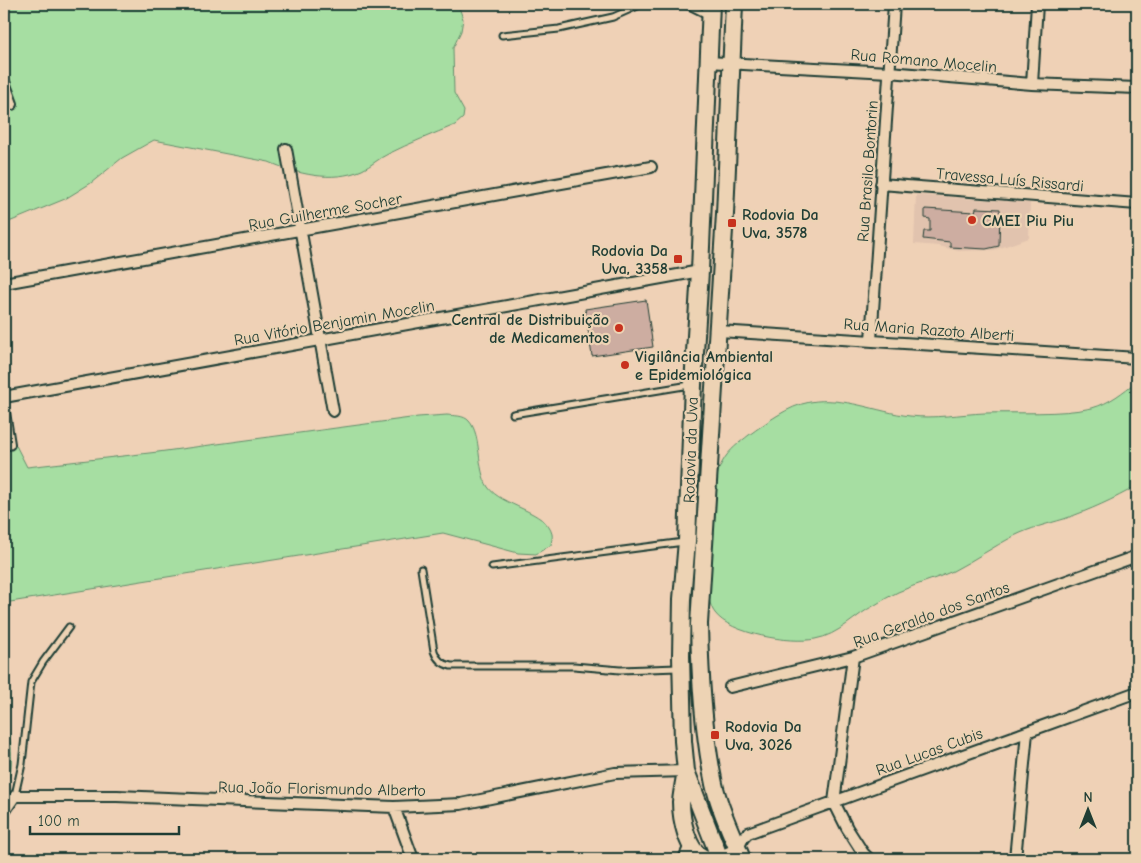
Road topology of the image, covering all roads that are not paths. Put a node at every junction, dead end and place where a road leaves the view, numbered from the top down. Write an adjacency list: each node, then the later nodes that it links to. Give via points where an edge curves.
1 (642, 4): 7 (lane, via 613,17 559,29)
2 (685, 4): 6 (lane)
3 (734, 4): 9 (main road, Rodovia da Uva)
4 (894, 4): 10 (street, Rua Brasilo Bontorin)
5 (1037, 4): 12 (street)
6 (710, 10): 8 (main road, Rodovia da Uva)
7 (502, 34)
8 (708, 62): 9 (street, Rua Romano Mocelin); 20 (main road, Rodovia da Uva)
9 (731, 63): 10 (street, Rua Romano Mocelin); 22 (main road, Rodovia da Uva)
10 (889, 72): 12 (street, Rua Romano Mocelin); 17 (street, Rua Brasilo Bontorin)
11 (4, 82): 14 (street)
12 (1032, 84): 13 (street, Rua Romano Mocelin)
13 (1137, 88)
14 (12, 104)
15 (286, 149): 19 (street)
16 (651, 167): 19 (street, Rua Guilherme Socher)
17 (881, 184): 18 (street, Travessa Luís Rissardi); 24 (street, Rua Brasilo Bontorin)
18 (1137, 204)
19 (301, 230): 21 (street, Rua Guilherme Socher); 23 (street)
20 (700, 271): 23 (street, Rua Vitório Benjamin Mocelin); 26 (main road, Rodovia da Uva)
21 (4, 283)
22 (719, 330): 24 (street, Rua Maria Razoto Alberti); 48 (main road, Rodovia da Uva, via 701,578 700,669 714,784 725,822)
23 (320, 340): 27 (street, Rua Vitório Benjamin Mocelin); 28 (street)
24 (871, 340): 25 (street, Rua Maria Razoto Alberti)
25 (1137, 358)
26 (693, 385): 30 (lane); 32 (main road, Rodovia da Uva)
27 (4, 397)
28 (333, 411)
29 (4, 412): 31 (street)
30 (512, 414)
31 (9, 444)
32 (687, 541): 34 (lane); 38 (main road, Rodovia da Uva)
33 (1137, 556): 37 (street, Rua Geraldo dos Santos)
34 (492, 567)
35 (420, 569): 38 (lane, via 434,651 443,664 580,666 620,670)
36 (69, 627): 43 (lane, via 31,682)
37 (853, 657): 39 (street, Rua Geraldo dos Santos); 44 (street)
38 (681, 668): 42 (main road, Rodovia da Uva)
39 (730, 687)
40 (1137, 692): 41 (street, Rua Lucas Cubis)
41 (1027, 732): 44 (street, Rua Lucas Cubis); 52 (street)
42 (686, 771): 45 (street, Rua João Florismundo Alberto, via 615,774 461,804); 47 (main road, via 681,805); 49 (main road, Rodovia da Uva)
43 (15, 796): 45 (street, Rua João Florismundo Alberto, via 117,796); 46 (street)
44 (834, 802): 48 (street, Rua Lucas Cubis, via 748,833 743,838); 51 (street, via 847,828)
45 (394, 807): 50 (street)
46 (4, 812)
47 (687, 852): 49 (main road)
48 (740, 854): 49 (street)
49 (717, 858)
50 (413, 859)
51 (869, 859)
52 (1015, 859)

